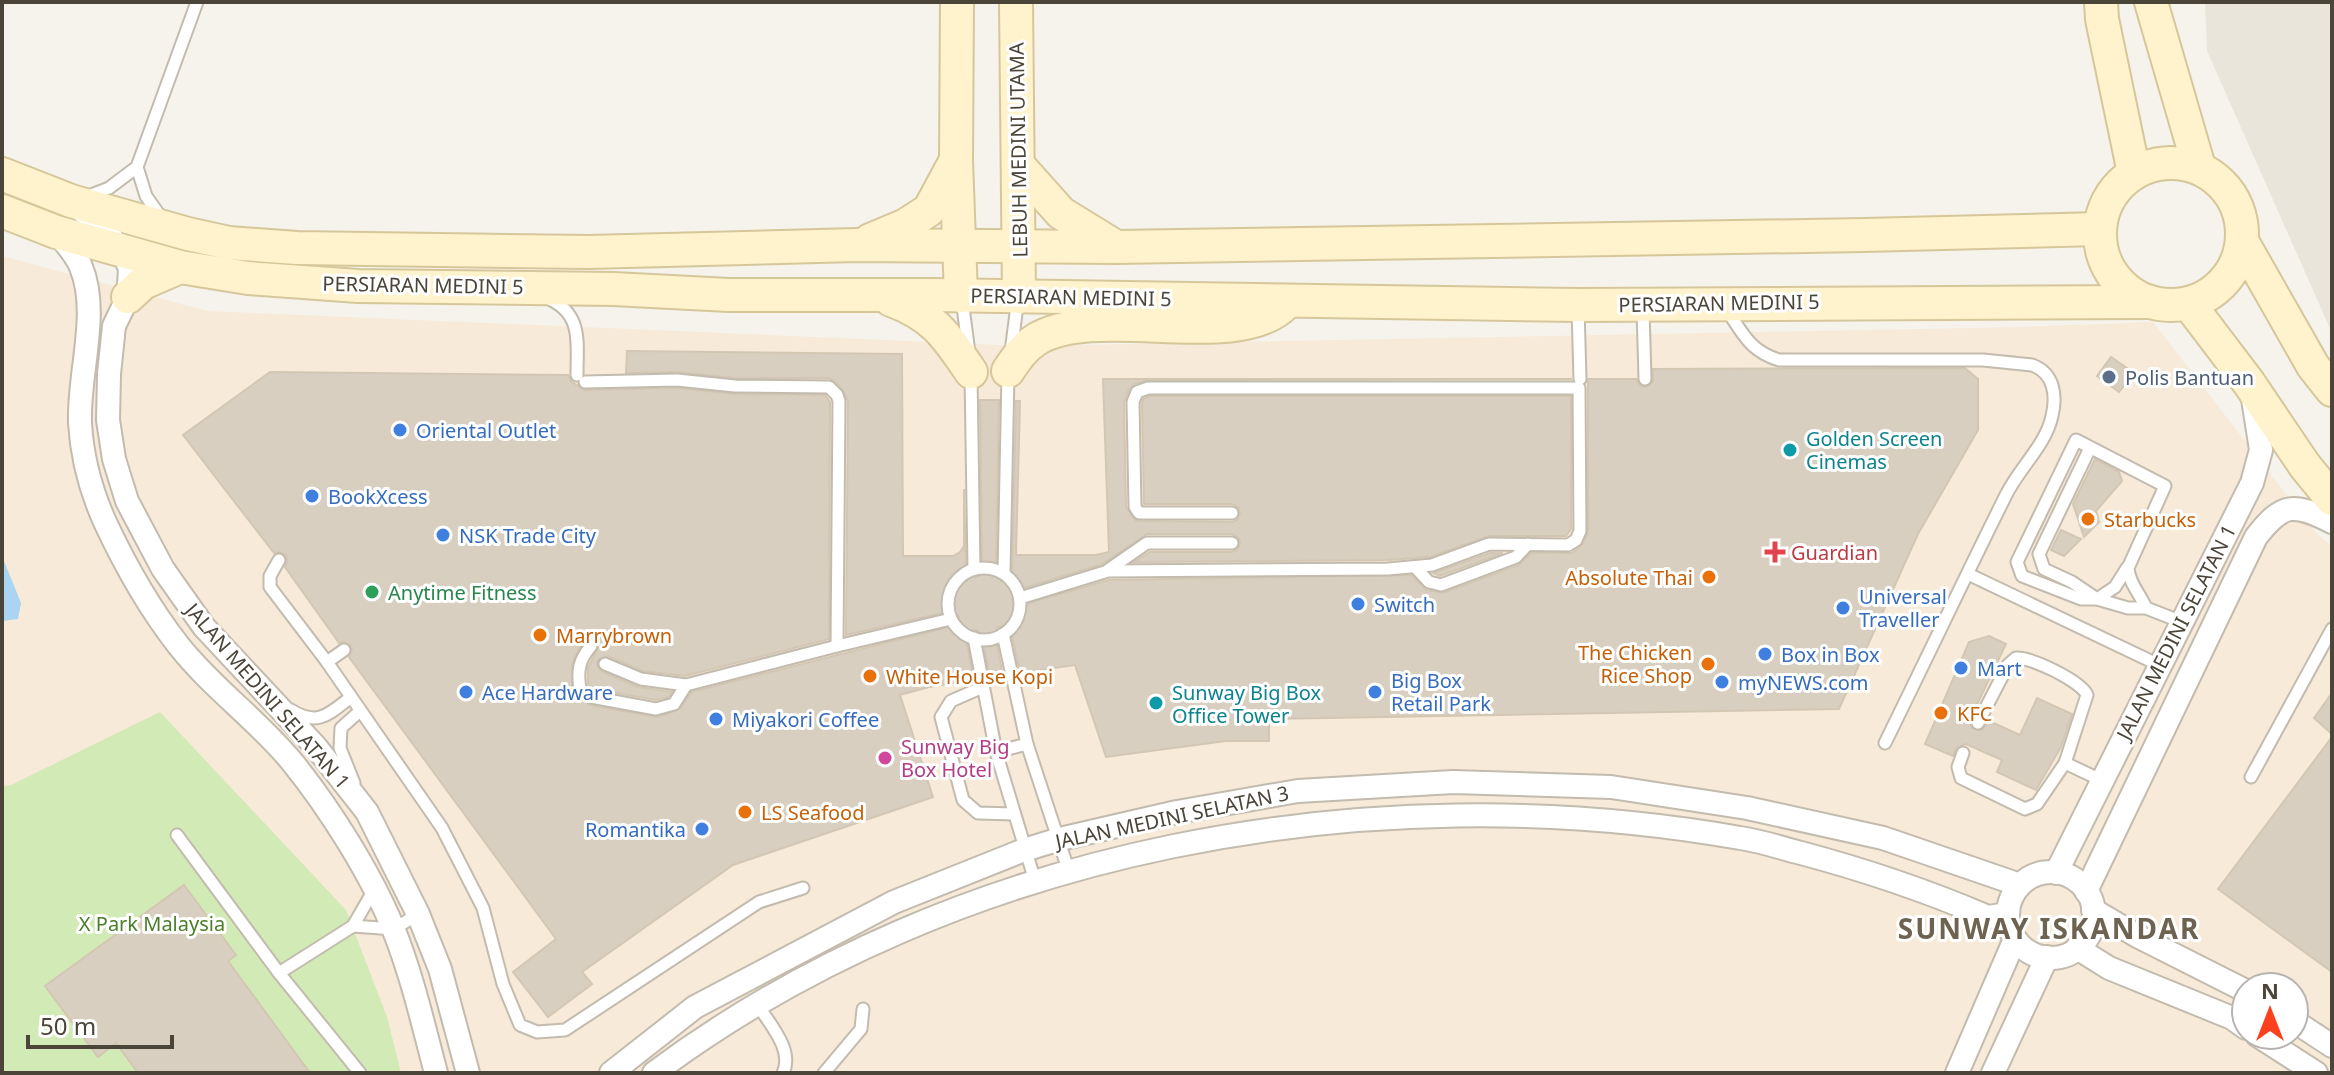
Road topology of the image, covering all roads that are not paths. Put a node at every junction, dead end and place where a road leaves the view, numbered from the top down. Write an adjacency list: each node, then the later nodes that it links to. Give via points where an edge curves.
1 (197, 2): 8 (lane)
2 (957, 2): 6 (street)
3 (1016, 2): 7 (street, LEBUH MEDINI UTAMA)
4 (2101, 2): 10 (street)
5 (2151, 2): 9 (street)
6 (956, 160): 18 (street, via 929,210); 19 (street)
7 (1019, 166): 20 (street, LEBUH MEDINI UTAMA); 21 (street, via 1061,213)
8 (137, 167): 12 (lane, via 109,188); 14 (lane, via 153,209)
9 (2199, 167): 10 (street, via 2165,164); 17 (street, via 2230,196)
10 (2134, 173): 15 (street, via 2110,199)
11 (2, 174): 12 (street, PERSIARAN MEDINI 5)
12 (68, 200): 14 (street, PERSIARAN MEDINI 5); 22 (street)
13 (2, 211): 16 (street, PERSIARAN MEDINI 5)
14 (171, 229): 18 (street, PERSIARAN MEDINI 5, via 229,243 297,248 588,252)
15 (2099, 229): 21 (street, PERSIARAN MEDINI 5); 31 (street, via 2109,267 2128,290)
16 (56, 232): 22 (street, PERSIARAN MEDINI 5); 90 (street, JALAN MEDINI SELATAN 1, via 81,267 88,294 80,422 84,462 104,520 180,647 293,763)
17 (2243, 243): 33 (street, via 2225,280); 40 (street)
18 (856, 245): 19 (street, PERSIARAN MEDINI 5)
19 (961, 245): 20 (street, PERSIARAN MEDINI 5); 26 (street)
20 (1019, 246): 21 (street, PERSIARAN MEDINI 5); 28 (street, LEBUH MEDINI UTAMA)
21 (1116, 247)
22 (124, 252): 23 (street, PERSIARAN MEDINI 5); 27 (street, JALAN MEDINI SELATAN 1, via 130,270)
23 (180, 267): 24 (street, PERSIARAN MEDINI 5, via 358,286); 27 (street, via 143,283)
24 (527, 288): 25 (street, PERSIARAN MEDINI 5); 63 (lane, via 557,302 571,316 581,379 834,391 839,401)
25 (880, 296): 26 (street, PERSIARAN MEDINI 5); 36 (street, via 933,322)
26 (961, 296): 28 (street, PERSIARAN MEDINI 5); 36 (lane)
27 (128, 297): 71 (street, JALAN MEDINI SELATAN 1, via 114,326 108,420 127,501 163,569 204,627)
28 (1019, 297): 29 (street, PERSIARAN MEDINI 5); 35 (lane)
29 (1289, 300): 34 (street, PERSIARAN MEDINI 5); 35 (street, via 1274,315 1221,325 1062,329 1026,346)
30 (1723, 302): 31 (street, PERSIARAN MEDINI 5); 32 (street, PERSIARAN MEDINI 5); 53 (lane, via 1751,346 1779,360 1983,360 2043,371 2053,388 2050,424 2008,490)
31 (2150, 302): 33 (street)
32 (1643, 304): 34 (street, PERSIARAN MEDINI 5); 38 (lane)
33 (2189, 304): 39 (street)
34 (1578, 305): 37 (lane)
35 (1008, 371): 52 (lane)
36 (971, 372): 50 (lane)
37 (1580, 379)
38 (1645, 379)
39 (2249, 383): 42 (street); 58 (street, JALAN MEDINI SELATAN 1, via 2261,450 2252,483)
40 (2332, 390)
41 (2090, 448): 49 (lane, via 2165,486); 55 (lane, via 2039,554 2044,569); 55 (lane, via 2076,440 2017,562 2022,576 2081,599)
42 (2332, 499)
43 (1232, 513): 46 (lane, via 1139,513 1133,402 1142,389 1579,388 1579,536 1568,545)
44 (2332, 522): 92 (street, JALAN MEDINI SELATAN 1, via 2291,508 2272,516 2256,537)
45 (1232, 543): 51 (lane, via 1147,543)
46 (1528, 544): 48 (lane, via 1489,544); 48 (lane, via 1516,557 1441,585 1429,582)
47 (279, 560): 65 (lane, via 270,587)
48 (1415, 567): 51 (lane)
49 (2128, 568): 55 (lane, via 2115,587); 56 (lane)
50 (974, 569): 52 (lane); 57 (lane, via 951,589)
51 (1108, 571): 54 (lane)
52 (1004, 573): 54 (lane)
53 (1968, 574): 67 (lane); 74 (lane)
54 (1020, 598): 60 (lane, via 1017,619)
55 (2097, 599): 56 (lane)
56 (2146, 608): 58 (lane)
57 (951, 619): 61 (lane); 63 (lane)
58 (2182, 622): 67 (street, JALAN MEDINI SELATAN 1)
59 (2332, 629): 79 (lane)
60 (1003, 634): 61 (lane); 75 (lane)
61 (974, 638): 69 (lane)
62 (591, 646): 68 (lane, via 581,658 578,674 580,689 591,697 656,709 674,704)
63 (837, 646): 68 (lane)
64 (344, 650): 65 (lane)
65 (327, 662): 70 (lane)
66 (605, 664): 68 (lane, via 641,679)
67 (2159, 665): 80 (street, JALAN MEDINI SELATAN 1)
68 (686, 685)
69 (983, 687): 76 (lane); 82 (lane, via 951,701 941,717 963,800 978,813)
70 (351, 697): 71 (lane, via 323,718 305,719); 72 (lane)
71 (274, 699): 81 (street, JALAN MEDINI SELATAN 1)
72 (360, 711): 81 (lane, via 341,728 340,748); 91 (lane, via 442,828 483,908 520,1025 537,1032 565,1030 759,902)
73 (1978, 723): 78 (lane, via 2008,665 2027,658 2075,682 2087,695)
74 (1885, 743)
75 (1027, 744): 76 (lane); 84 (lane)
76 (996, 752): 82 (lane)
77 (1963, 753): 78 (lane, via 1961,778 2025,809 2037,804)
78 (2065, 763): 80 (lane)
79 (2251, 777)
80 (2101, 780): 87 (street, JALAN MEDINI SELATAN 1)
81 (367, 812): 93 (street, JALAN MEDINI SELATAN 1)
82 (1014, 814): 85 (lane)
83 (177, 835): 100 (lane)
84 (1060, 839): 85 (street, JALAN MEDINI SELATAN 3); 86 (lane); 89 (street, JALAN MEDINI SELATAN 3, via 1298,791 1453,782 1611,787 1747,808 1883,838)
85 (1024, 850): 88 (lane); 111 (street, JALAN MEDINI SELATAN 3, via 894,902 695,1007)
86 (1069, 872): 88 (street, JALAN MEDINI SELATAN 3); 94 (street, JALAN MEDINI SELATAN 3, via 1183,843 1301,825 1455,815 1611,820 1743,838 1872,872 1988,917)
87 (2056, 873): 89 (street, via 2037,875); 92 (street, via 2073,879)
88 (1035, 881): 102 (street, JALAN MEDINI SELATAN 3, via 912,927)
89 (2020, 885): 94 (street)
90 (375, 888): 95 (lane); 96 (street, JALAN MEDINI SELATAN 1)
91 (803, 888)
92 (2090, 901): 98 (street, via 2092,927); 101 (street, via 2139,937)
93 (418, 914): 96 (lane); 110 (street, JALAN MEDINI SELATAN 1, via 440,969)
94 (2008, 914): 97 (street)
95 (353, 926): 96 (lane); 100 (lane)
96 (394, 929): 109 (street, JALAN MEDINI SELATAN 1)
97 (2015, 939): 99 (street, via 2029,952); 115 (street)
98 (2077, 948): 99 (street); 104 (street, via 2109,968)
99 (2047, 957): 116 (street)
100 (279, 973): 108 (lane)
101 (2230, 983)
102 (758, 1005): 112 (street, JALAN MEDINI SELATAN 3, via 704,1035); 113 (lane, via 783,1047)
103 (863, 1009): 114 (lane, via 861,1029)
104 (2230, 1017)
105 (2310, 1032): 106 (street)
106 (2332, 1046)
107 (2282, 1051): 117 (street)
108 (360, 1073)
109 (436, 1073)
110 (468, 1073)
111 (611, 1073)
112 (654, 1073)
113 (783, 1073)
114 (824, 1073)
115 (1957, 1073)
116 (1993, 1073)
117 (2316, 1073)

